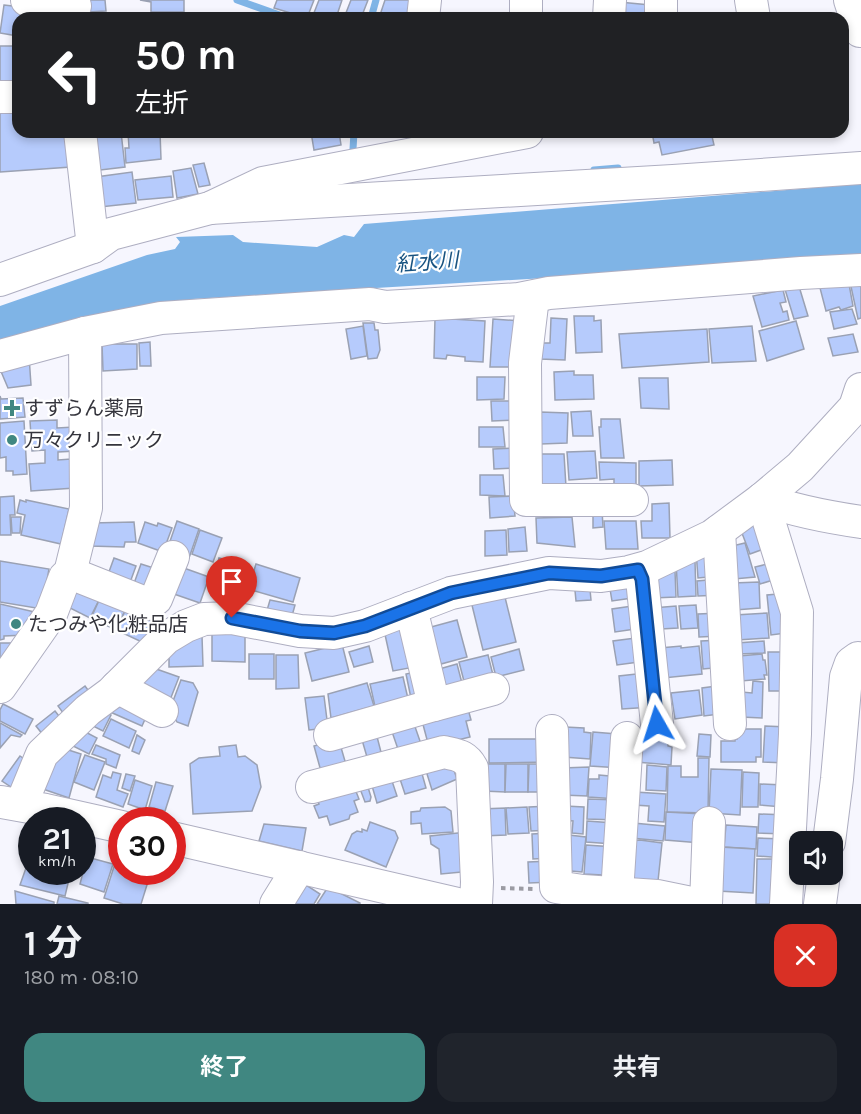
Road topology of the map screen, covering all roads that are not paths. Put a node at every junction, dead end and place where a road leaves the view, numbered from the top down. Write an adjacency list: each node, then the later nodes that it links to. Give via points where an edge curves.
1 (27, 0): 3 (street)
2 (850, 0): 4 (street)
3 (75, 8)
4 (854, 33)
5 (81, 138): 10 (street)
6 (466, 138): 7 (street)
7 (408, 144): 9 (street, via 263,183)
8 (861, 168): 9 (street)
9 (210, 208): 10 (street, via 111,234)
10 (93, 247): 12 (street)
11 (861, 270): 13 (street)
12 (0, 280)
13 (533, 297): 14 (street, via 161,318); 18 (street, via 525,363 526,500)
14 (85, 333): 15 (street); 23 (street, via 86,508)
15 (0, 356)
16 (861, 389): 17 (street, via 855,407 800,467)
17 (762, 499): 19 (street); 20 (street); 50 (street, via 797,612)
18 (632, 500)
19 (861, 522)
20 (719, 531): 22 (street); 32 (street)
21 (173, 557): 23 (street, via 156,599 148,604)
22 (638, 570): 24 (street, via 601,576 549,573 451,593); 31 (street)
23 (70, 573): 26 (street, via 51,614)
24 (411, 608): 27 (street, via 334,633 232,618 204,619 166,639); 29 (street)
25 (858, 658): 40 (street, via 851,663 846,677)
26 (0, 687)
27 (117, 687): 30 (street); 37 (street, via 42,754)
28 (493, 689): 29 (street)
29 (434, 705): 34 (street)
30 (162, 711)
31 (657, 724)
32 (730, 724)
33 (552, 731): 44 (street, via 556,887)
34 (330, 735)
35 (627, 738): 44 (street)
36 (312, 787): 46 (street, via 444,752 461,755 472,768)
37 (10, 803): 39 (street)
38 (710, 823): 49 (street)
39 (108, 824)
40 (830, 831)
41 (186, 841): 42 (street)
42 (299, 867): 45 (street); 47 (street)
43 (823, 885): 51 (street)
44 (617, 893): 48 (street)
45 (372, 894): 46 (street)
46 (470, 898)
47 (276, 904)
48 (696, 904)
49 (706, 904)
50 (786, 904)
51 (820, 904)

